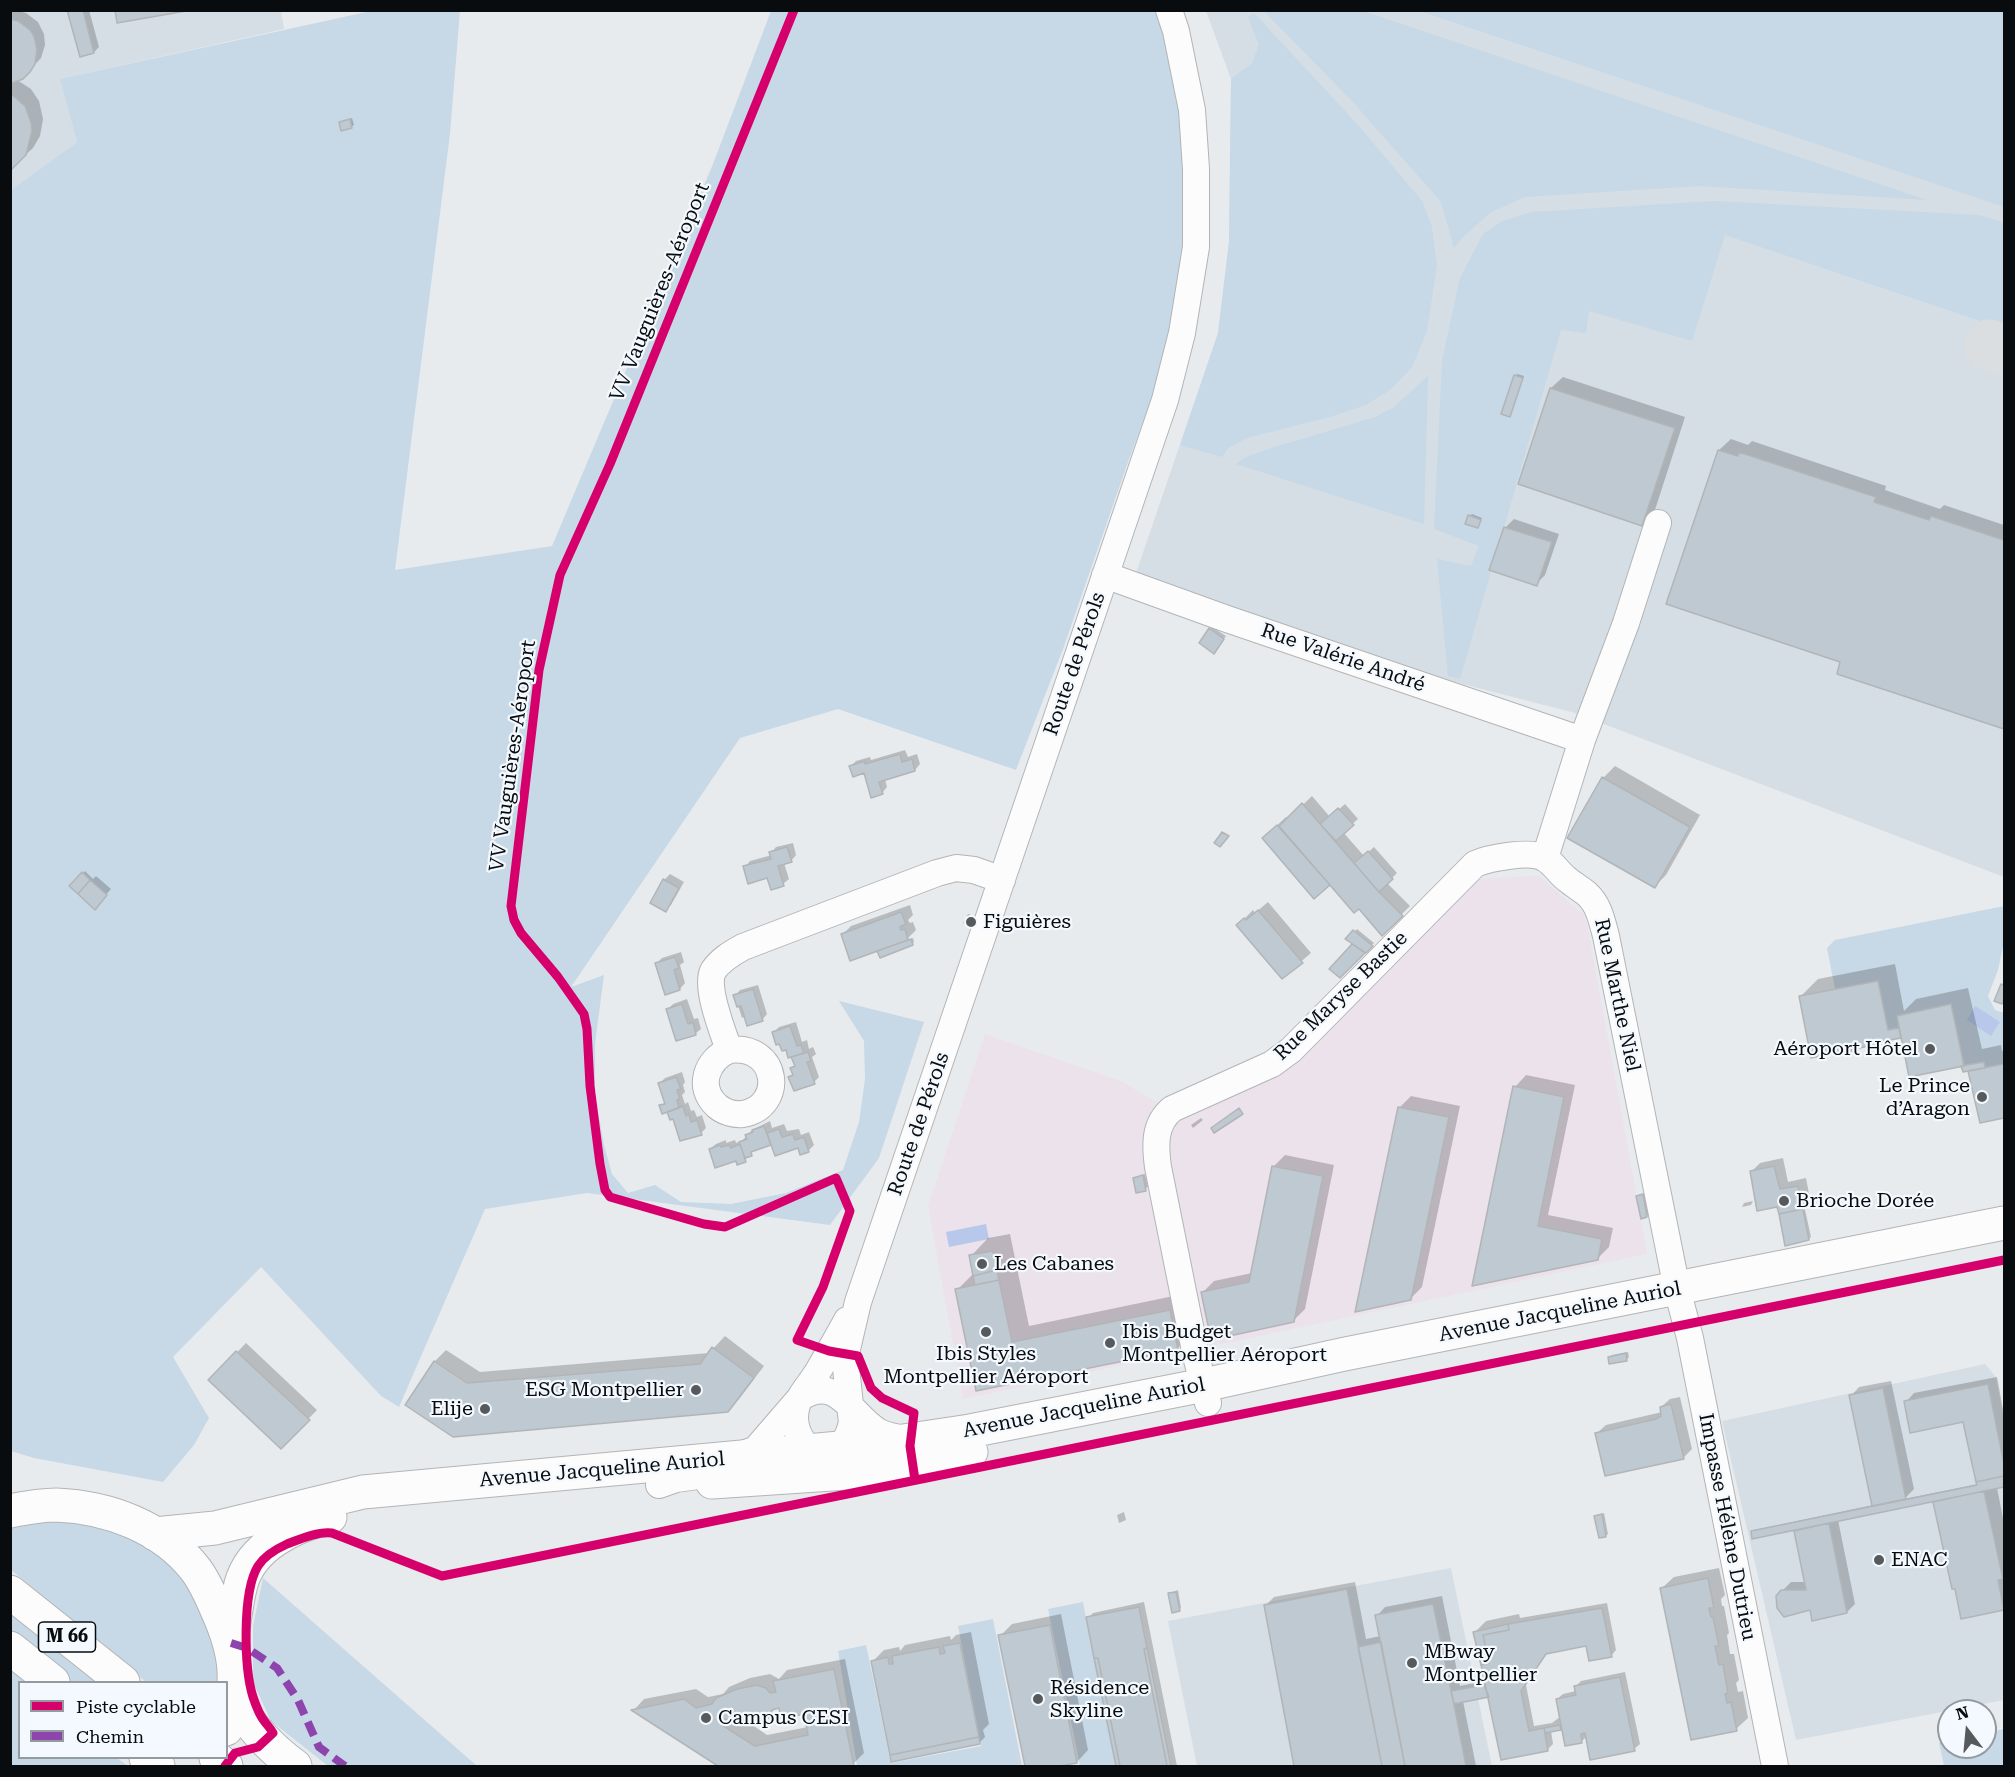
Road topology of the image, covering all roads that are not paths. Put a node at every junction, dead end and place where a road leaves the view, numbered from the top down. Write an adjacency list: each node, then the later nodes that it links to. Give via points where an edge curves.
1 (1169, 10): 3 (street, Route de Pérols, via 1192,110 1196,247 1182,333 1165,400)
2 (1658, 523): 4 (street)
3 (1106, 575): 4 (street, Rue Valérie André); 6 (street, Route de Pérols)
4 (1582, 740): 5 (street)
5 (1545, 858): 10 (street, Rue Marthe Niel, via 1589,896 1600,916); 12 (street, Rue Maryse Bastie, via 1513,856 1475,864 1291,1050 1272,1064 1163,1116 1157,1132 1158,1167)
6 (1002, 880): 7 (street, via 956,868 743,947 713,972 711,987); 11 (street, Route de Pérols)
7 (729, 1050)
8 (2004, 1223): 10 (main road, Avenue Jacqueline Auriol)
9 (2004, 1243): 10 (main road, Avenue Jacqueline Auriol)
10 (1679, 1298): 12 (main road, Avenue Jacqueline Auriol, via 1345,1354); 31 (street, Impasse Hélène Dutrieu)
11 (858, 1302): 13 (street, Route de Pérols); 14 (street, Route de Pérols, via 847,1349)
12 (1206, 1394): 15 (main road, Avenue Jacqueline Auriol); 17 (main road, Avenue Jacqueline Auriol, via 912,1464)
13 (800, 1398): 14 (street, via 813,1391 829,1390); 16 (street, Route de Pérols, via 756,1449); 17 (street, via 794,1424 801,1439)
14 (851, 1408): 15 (street, via 878,1431); 17 (street, via 851,1429)
15 (910, 1439): 17 (main road, Avenue Jacqueline Auriol)
16 (730, 1458): 17 (main road, Avenue Jacqueline Auriol); 20 (main road, Avenue Jacqueline Auriol, via 363,1492)
17 (834, 1459): 25 (main road, Avenue Jacqueline Auriol, via 659,1485 366,1507 318,1520 260,1550 241,1582)
18 (10, 1488): 20 (main road, via 104,1501 172,1524)
19 (10, 1501): 21 (main road)
20 (323, 1501): 23 (main road, Avenue Jacqueline Auriol, via 215,1528)
21 (54, 1505): 22 (main road); 23 (main road, via 109,1513)
22 (10, 1511)
23 (155, 1534): 25 (main road, via 195,1570 209,1591)
24 (10, 1592): 28 (main road, M 66)
25 (231, 1643): 29 (main road, via 234,1670)
26 (10, 1648): 27 (main road, M 66)
27 (51, 1681)
28 (121, 1681)
29 (230, 1714): 30 (main road, via 246,1719)
30 (295, 1767)
31 (1775, 1767)

